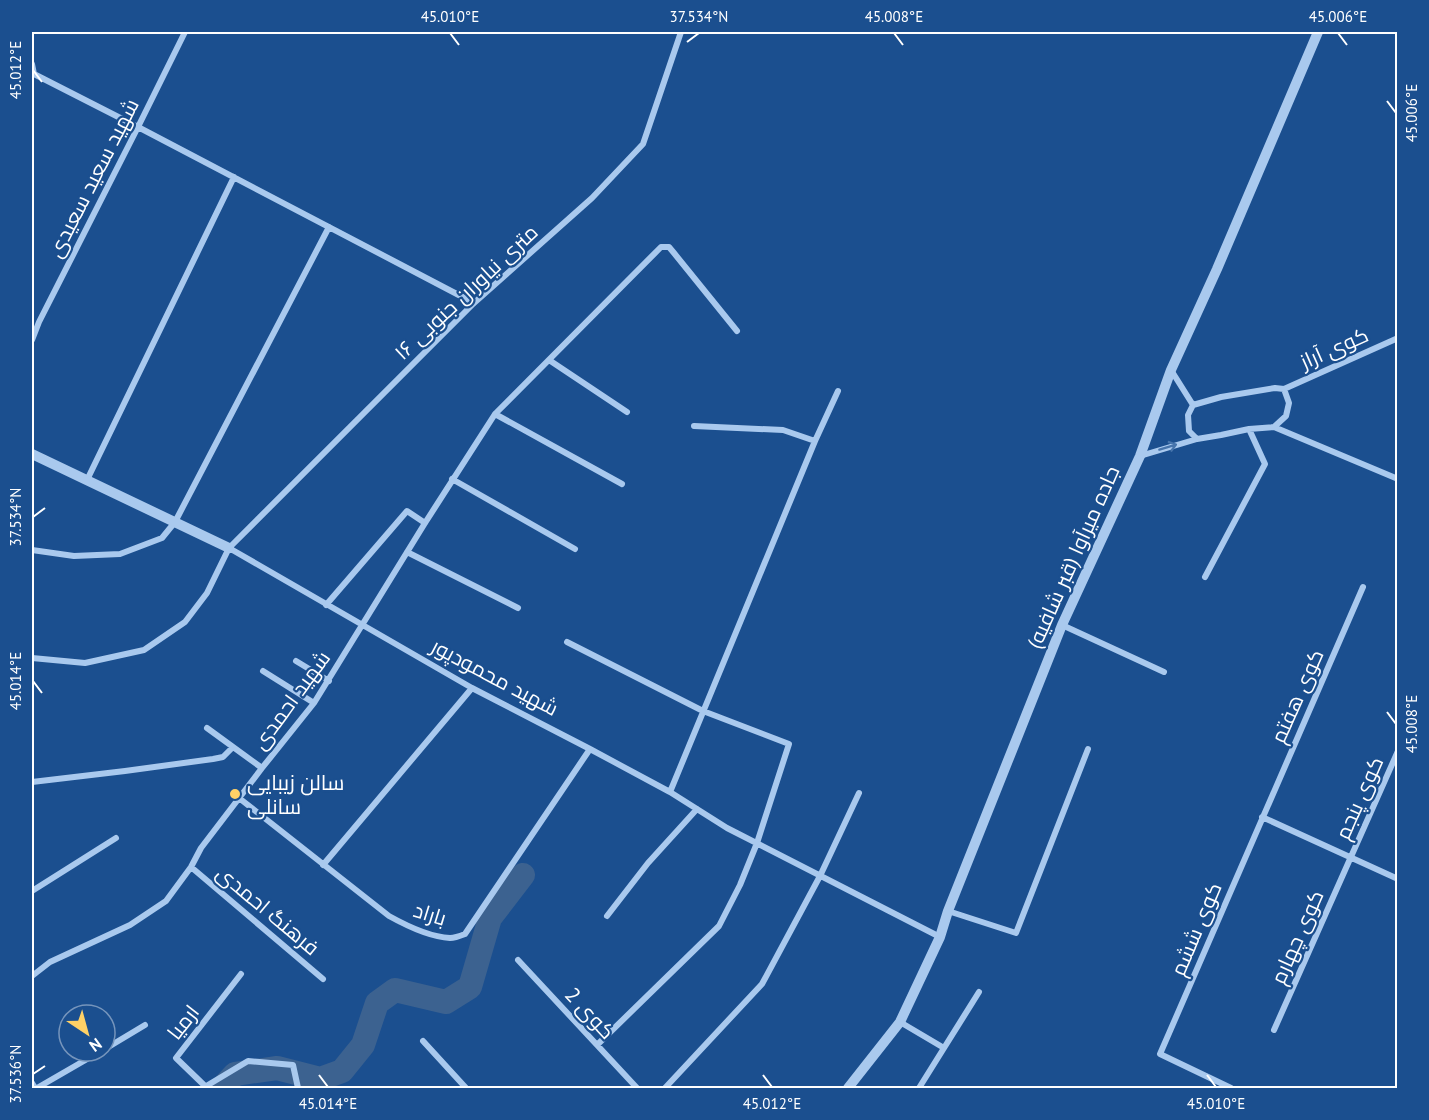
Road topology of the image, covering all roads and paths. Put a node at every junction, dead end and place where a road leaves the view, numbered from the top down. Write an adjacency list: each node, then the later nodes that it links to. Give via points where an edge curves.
1 (185, 32): 5 (street, شهید سعید سعیدی)
2 (681, 32): 8 (street, ۱۶ متری نیاوران جنوبی, via 643,144 592,198)
3 (1318, 32): 15 (street, جاده میرآوا (قبر شافیه))
4 (32, 64): 5 (street, via 34,74)
5 (138, 127): 6 (street); 10 (street, شهید سعید سعیدی)
6 (234, 177): 7 (street); 30 (street)
7 (329, 227): 8 (street); 32 (street)
8 (474, 303): 34 (street, ۱۶ متری نیاوران جنوبی)
9 (32, 318): 10 (street)
10 (39, 322): 13 (street, شهید سعید سعیدی)
11 (737, 331): 14 (street, شهید احمدی, via 674,253 661,247)
12 (1398, 338): 16 (street, کوی آراز)
13 (32, 340)
14 (549, 360): 19 (street); 20 (street, شهید احمدی)
15 (1171, 370): 18 (street); 27 (street, جاده میرآوا (قبر شافیه))
16 (1284, 389): 18 (street, via 1255,391); 22 (street, via 1289,403 1286,416)
17 (838, 392): 25 (street)
18 (1193, 405): 24 (street, via 1188,415 1189,430)
19 (627, 412)
20 (495, 414): 28 (street, شهید احمدی); 31 (street)
21 (694, 426): 25 (street, via 783,430)
22 (1274, 427): 23 (street); 29 (street)
23 (1250, 429): 24 (street); 38 (street, via 1265,464)
24 (1197, 439): 27 (street, one-way to 24)
25 (815, 441): 52 (street)
26 (32, 454): 30 (street, شهید محمودپور)
27 (1140, 456): 43 (street, جاده میرآوا (قبر شافیه))
28 (452, 479): 33 (street, شهید احمدی); 35 (street)
29 (1398, 479)
30 (87, 480): 32 (street, شهید محمودپور)
31 (622, 484)
32 (174, 522): 34 (street, شهید محمودپور); 36 (street, via 162,537 120,554 74,556)
33 (424, 524): 37 (street, شهید احمدی); 40 (street, via 407,511)
34 (229, 548): 40 (street, شهید محمودپور); 45 (street, ۱۶ متری نیاوران جنوبی, via 207,593 185,622 144,650 84,663)
35 (575, 549)
36 (32, 550)
37 (407, 552): 41 (street); 42 (street, شهید احمدی)
38 (1204, 577)
39 (1363, 587): 64 (street, کوی هفتم)
40 (326, 605): 42 (street, شهید محمودپور)
41 (518, 608)
42 (361, 625): 49 (street, شهید احمدی); 50 (street, شهید محمودپور)
43 (1062, 626): 48 (street); 73 (street, جاده میرآوا (قبر شافیه))
44 (567, 642): 52 (street)
45 (32, 658)
46 (296, 661): 49 (street)
47 (263, 671): 51 (street)
48 (1164, 672)
49 (329, 681): 51 (street, شهید احمدی)
50 (472, 688): 55 (street, شهید محمودپور); 68 (street)
51 (314, 704): 58 (street, شهید احمدی)
52 (703, 711): 60 (street); 66 (street, via 789,744)
53 (207, 728): 54 (street)
54 (233, 747): 58 (street); 59 (street, via 213,759)
55 (590, 749): 60 (street, شهید محمودپور); 68 (street, باراد, via 465,934 442,937 411,928 389,916)
56 (1088, 749): 73 (street, via 1016,933)
57 (1398, 751): 67 (street, کوی پنجم)
58 (262, 768): 62 (street, شهید احمدی)
59 (32, 782)
60 (670, 792): 63 (street, شهید محمودپور)
61 (859, 793): 70 (street)
62 (239, 798): 68 (street, باراد); 69 (street, شهید احمدی)
63 (697, 809): 66 (street, شهید محمودپور); 74 (street)
64 (1262, 818): 67 (street); 98 (street, کوی ششم, via 1160,1054)
65 (116, 838): 72 (street)
66 (757, 843): 70 (street, شهید محمودپور); 86 (street, via 719,926)
67 (1351, 858): 71 (street); 83 (street, کوی چهارم)
68 (323, 865)
69 (191, 867): 78 (street, شهید احمدی, via 166,901 130,925 50,962); 79 (street, فرهنگ احمدی)
70 (820, 876): 75 (street, شهید محمودپور); 95 (street, via 762,984)
71 (1398, 879)
72 (32, 891)
73 (948, 911): 75 (street, جاده میرآوا (قبر شافیه))
74 (607, 916)
75 (940, 937): 81 (street, جاده میرآوا (قبر شافیه))
76 (518, 960): 86 (street, کوی 2)
77 (241, 974): 90 (street, ارمیا, via 176,1058)
78 (32, 976)
79 (323, 979)
80 (979, 992): 87 (street)
81 (900, 1022): 87 (street); 96 (street, جاده میرآوا (قبر شافیه))
82 (145, 1025): 85 (street)
83 (1274, 1030)
84 (423, 1041): 93 (street)
85 (117, 1042)
86 (597, 1045): 94 (street, کوی 2)
87 (944, 1048): 97 (street)
88 (80, 1063): 91 (street)
89 (32, 1083): 91 (street)
90 (204, 1088): 92 (street, via 248,1061 293,1065)
91 (36, 1089)
92 (298, 1089)
93 (466, 1089)
94 (637, 1089)
95 (666, 1089)
96 (848, 1089)
97 (919, 1089)
98 (1231, 1089)

